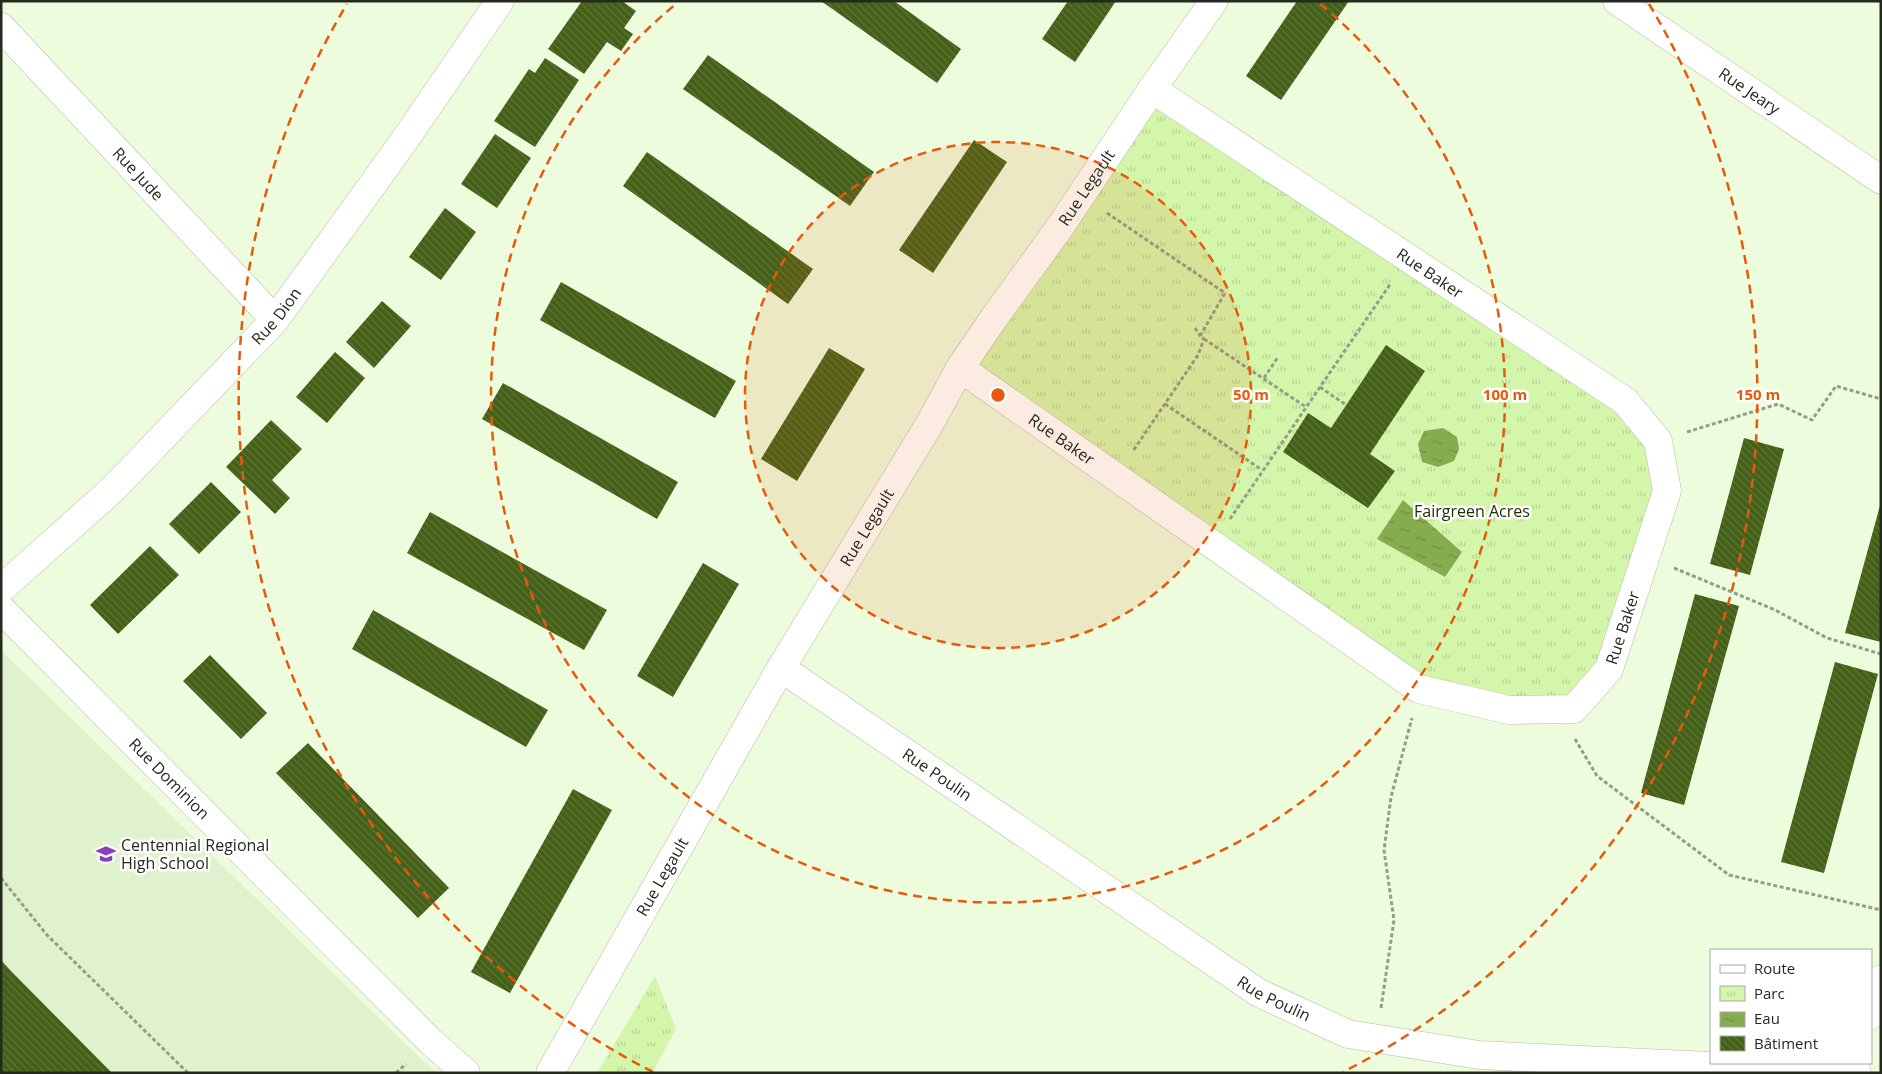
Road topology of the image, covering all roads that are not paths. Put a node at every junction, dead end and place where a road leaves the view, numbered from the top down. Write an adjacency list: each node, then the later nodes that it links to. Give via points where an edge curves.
1 (500, 1): 7 (street, Rue Dion)
2 (1214, 1): 5 (street, Rue Legault)
3 (1617, 1): 6 (street, Rue Jeary)
4 (1, 27): 7 (street, Rue Jude)
5 (1152, 89): 8 (street, Rue Legault); 8 (street, Rue Baker, via 1625,402 1658,441 1667,491 1609,669 1574,709 1509,710 1419,689)
6 (1881, 180)
7 (275, 320): 9 (street, Rue Dion, via 113,489)
8 (960, 368): 11 (street, Rue Legault, via 929,425)
9 (1, 589)
10 (1, 609): 15 (street, Rue Dominion, via 430,1041)
11 (781, 668): 14 (street, Rue Poulin, via 1258,993 1348,1034 1479,1055); 16 (street, Rue Legault)
12 (1881, 979): 13 (street)
13 (1872, 1011)
14 (1856, 1072)
15 (466, 1073)
16 (550, 1073)

